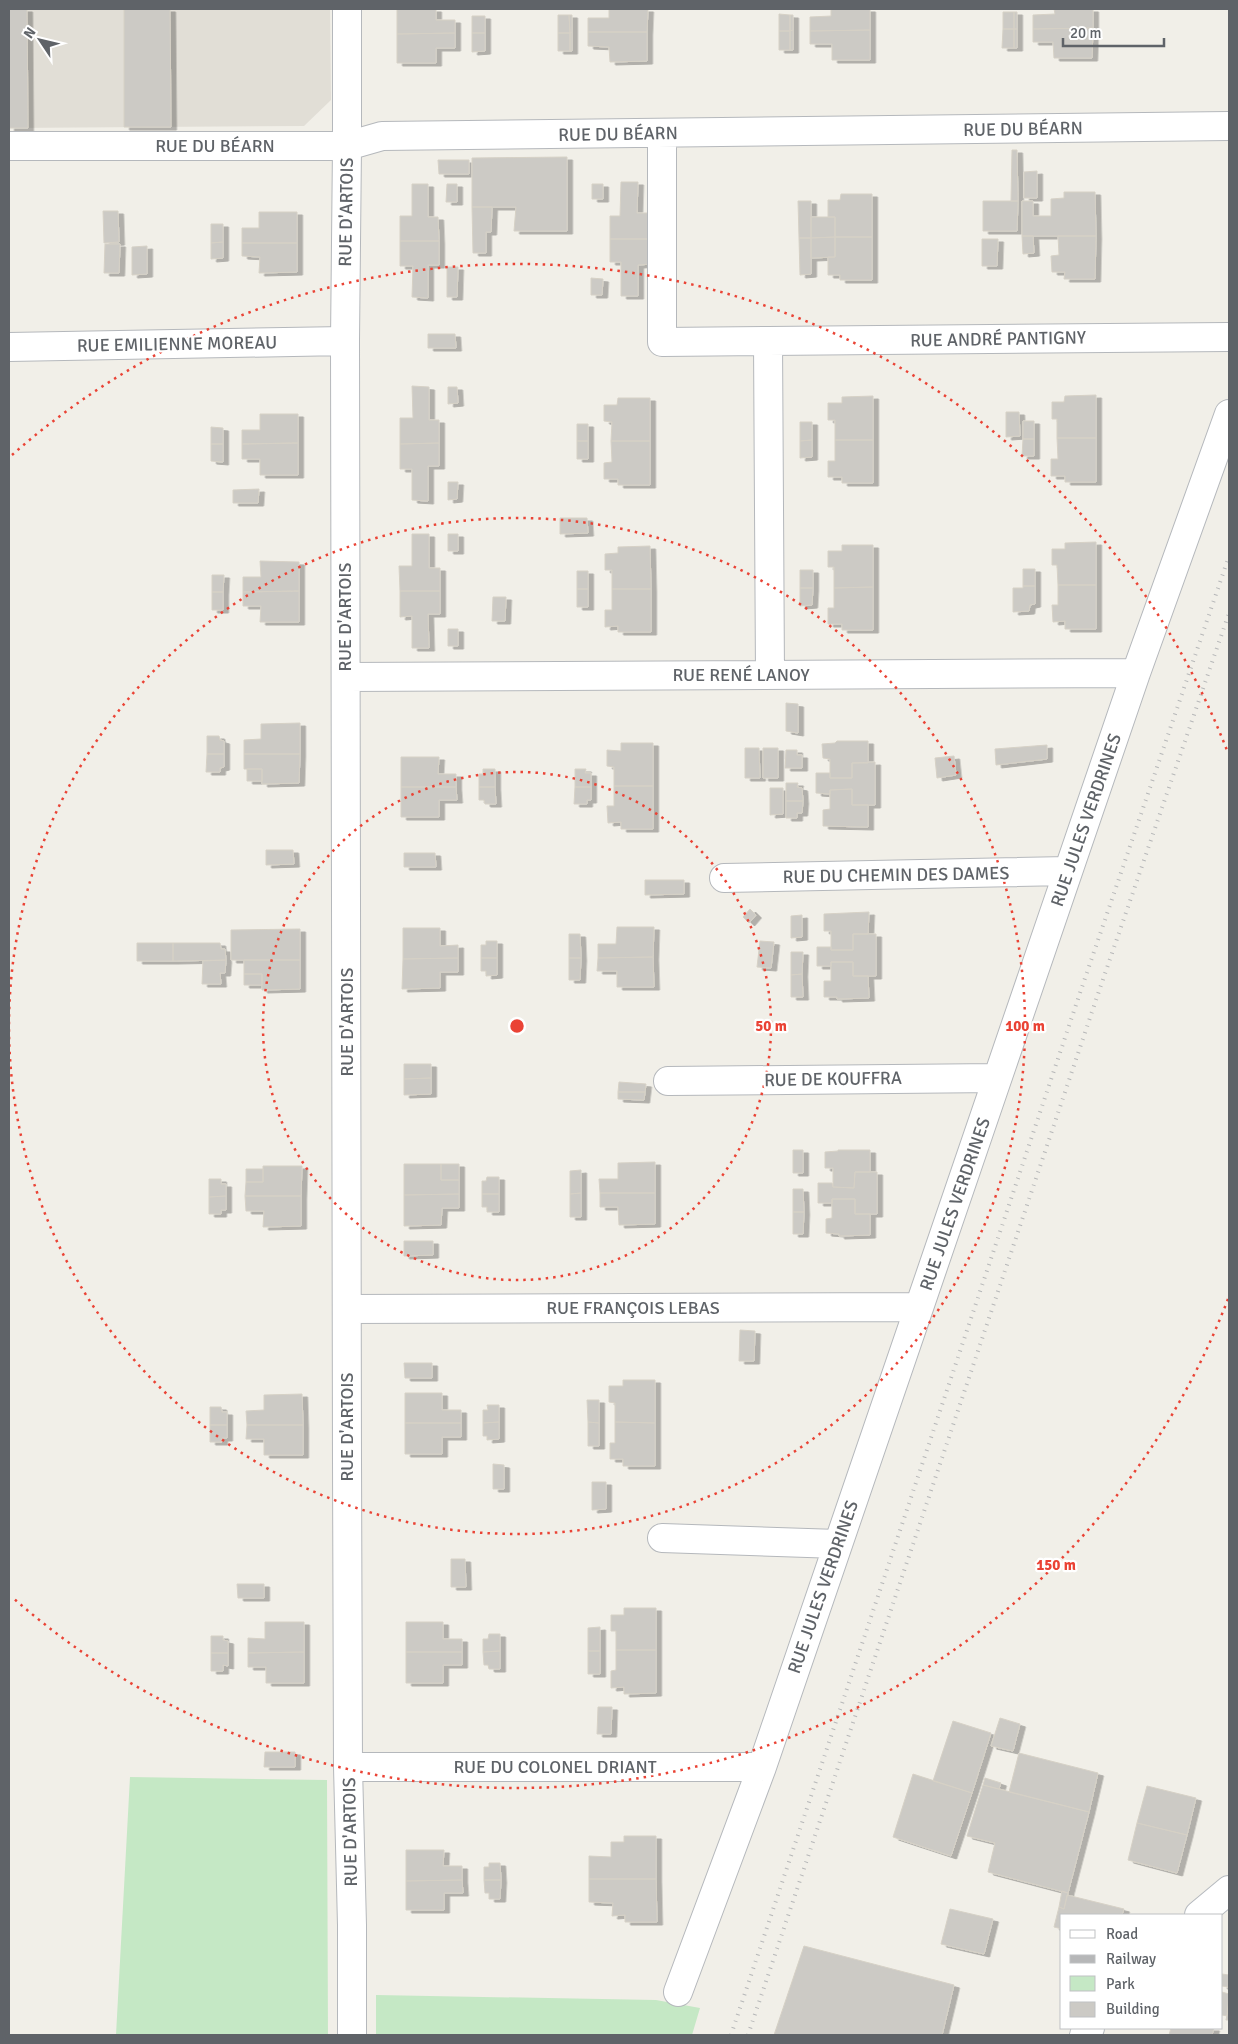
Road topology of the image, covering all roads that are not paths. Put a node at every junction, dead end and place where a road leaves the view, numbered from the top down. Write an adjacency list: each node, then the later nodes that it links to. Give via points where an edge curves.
1 (347, 9): 5 (street, RUE D'ARTOIS)
2 (1229, 126): 3 (street, RUE DU BÉARN)
3 (662, 133): 5 (street, RUE DU BÉARN, via 382,136); 8 (street, RUE ANDRÉ PANTIGNY, via 662,342)
4 (9, 146): 5 (street, RUE DU BÉARN)
5 (347, 146): 7 (street, RUE D'ARTOIS)
6 (1229, 337): 8 (street, RUE ANDRÉ PANTIGNY)
7 (345, 341): 9 (street, RUE EMILIENNE MOREAU); 13 (street, RUE D'ARTOIS)
8 (768, 341): 12 (street)
9 (9, 347)
10 (1229, 414): 11 (street, RUE JULES VERDRINES)
11 (1136, 673): 12 (street, RUE RENÉ LANOY); 14 (street, RUE JULES VERDRINES)
12 (770, 675): 13 (street, RUE RENÉ LANOY)
13 (346, 677): 19 (street, RUE D'ARTOIS)
14 (1068, 871): 15 (street, RUE DU CHEMIN DES DAMES); 16 (street, RUE JULES VERDRINES)
15 (724, 878)
16 (997, 1078): 17 (street, RUE DE KOUFFRA); 18 (street, RUE JULES VERDRINES)
17 (668, 1081)
18 (919, 1308): 19 (street, RUE FRANÇOIS LEBAS); 21 (street, RUE JULES VERDRINES)
19 (347, 1309): 22 (street, RUE D'ARTOIS)
20 (662, 1538): 21 (street)
21 (838, 1544): 23 (street, RUE JULES VERDRINES)
22 (348, 1767): 23 (street, RUE DU COLONEL DRIANT); 27 (street, RUE D'ARTOIS)
23 (762, 1767): 26 (street, RUE JULES VERDRINES)
24 (1229, 1890): 25 (street)
25 (1200, 1914)
26 (678, 1992)
27 (352, 2035)

